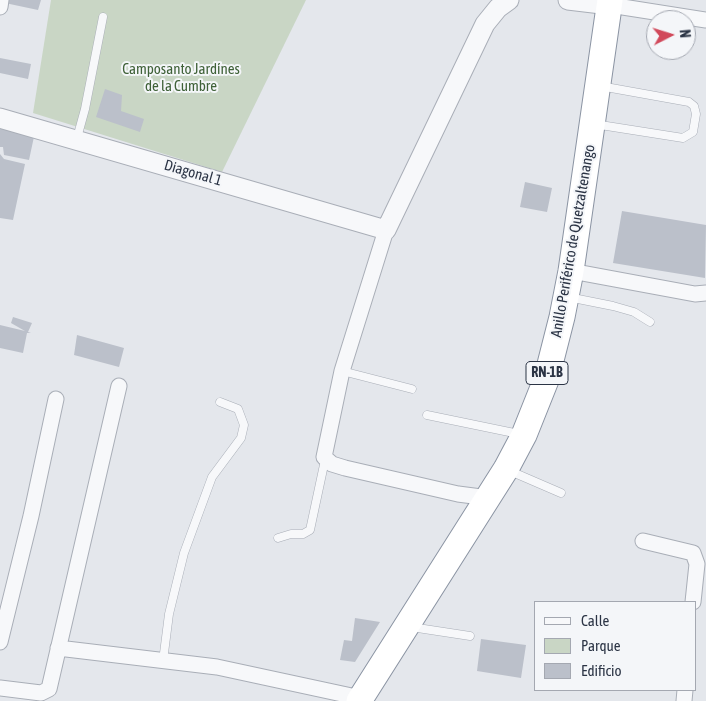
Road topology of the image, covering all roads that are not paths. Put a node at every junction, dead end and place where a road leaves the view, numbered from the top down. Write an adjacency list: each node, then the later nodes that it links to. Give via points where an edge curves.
1 (1, 0): 5 (street)
2 (509, 0): 12 (street, via 491,14 485,24)
3 (568, 0): 4 (street)
4 (610, 2): 7 (street); 8 (highway, Anillo Periférico de Quetzaltenango / RN-1B)
5 (0, 6)
6 (103, 17): 11 (lane, via 86,109)
7 (706, 20)
8 (598, 85): 10 (highway, Anillo Periférico de Quetzaltenango / RN-1B); 10 (lane, via 689,102 696,114 692,132 682,138)
9 (0, 118): 11 (street, Diagonal 1)
10 (593, 124): 13 (highway, Anillo Periférico de Quetzaltenango / RN-1B)
11 (77, 138): 12 (street, Diagonal 1)
12 (386, 230): 17 (street)
13 (570, 271): 14 (street, via 695,294); 15 (highway, Anillo Periférico de Quetzaltenango / RN-1B)
14 (706, 293)
15 (566, 297): 16 (lane, via 614,306 634,312); 23 (highway, Anillo Periférico de Quetzaltenango / RN-1B, via 546,380)
16 (650, 322)
17 (342, 371): 19 (lane); 24 (street, via 324,453)
18 (119, 386): 34 (street)
19 (412, 390)
20 (56, 399): 33 (street)
21 (220, 402): 35 (lane, via 238,409 244,425 240,438 212,477 184,553 169,614)
22 (427, 415): 23 (lane)
23 (524, 435): 25 (highway, Anillo Periférico de Quetzaltenango / RN-1B)
24 (326, 460): 27 (street, via 345,468); 28 (lane, via 310,530)
25 (506, 469): 26 (lane); 27 (highway, Anillo Periférico de Quetzaltenango / RN-1B)
26 (561, 493)
27 (489, 498): 31 (highway, Anillo Periférico de Quetzaltenango / RN-1B)
28 (278, 538)
29 (643, 541): 30 (street, via 694,553 697,564)
30 (693, 601)
31 (404, 626): 32 (lane); 37 (highway, Anillo Periférico de Quetzaltenango / RN-1B)
32 (470, 636)
33 (0, 642)
34 (58, 648): 35 (street); 36 (street, via 50,686 46,691)
35 (164, 661): 37 (street, via 244,672)
36 (0, 688)
37 (360, 699)

